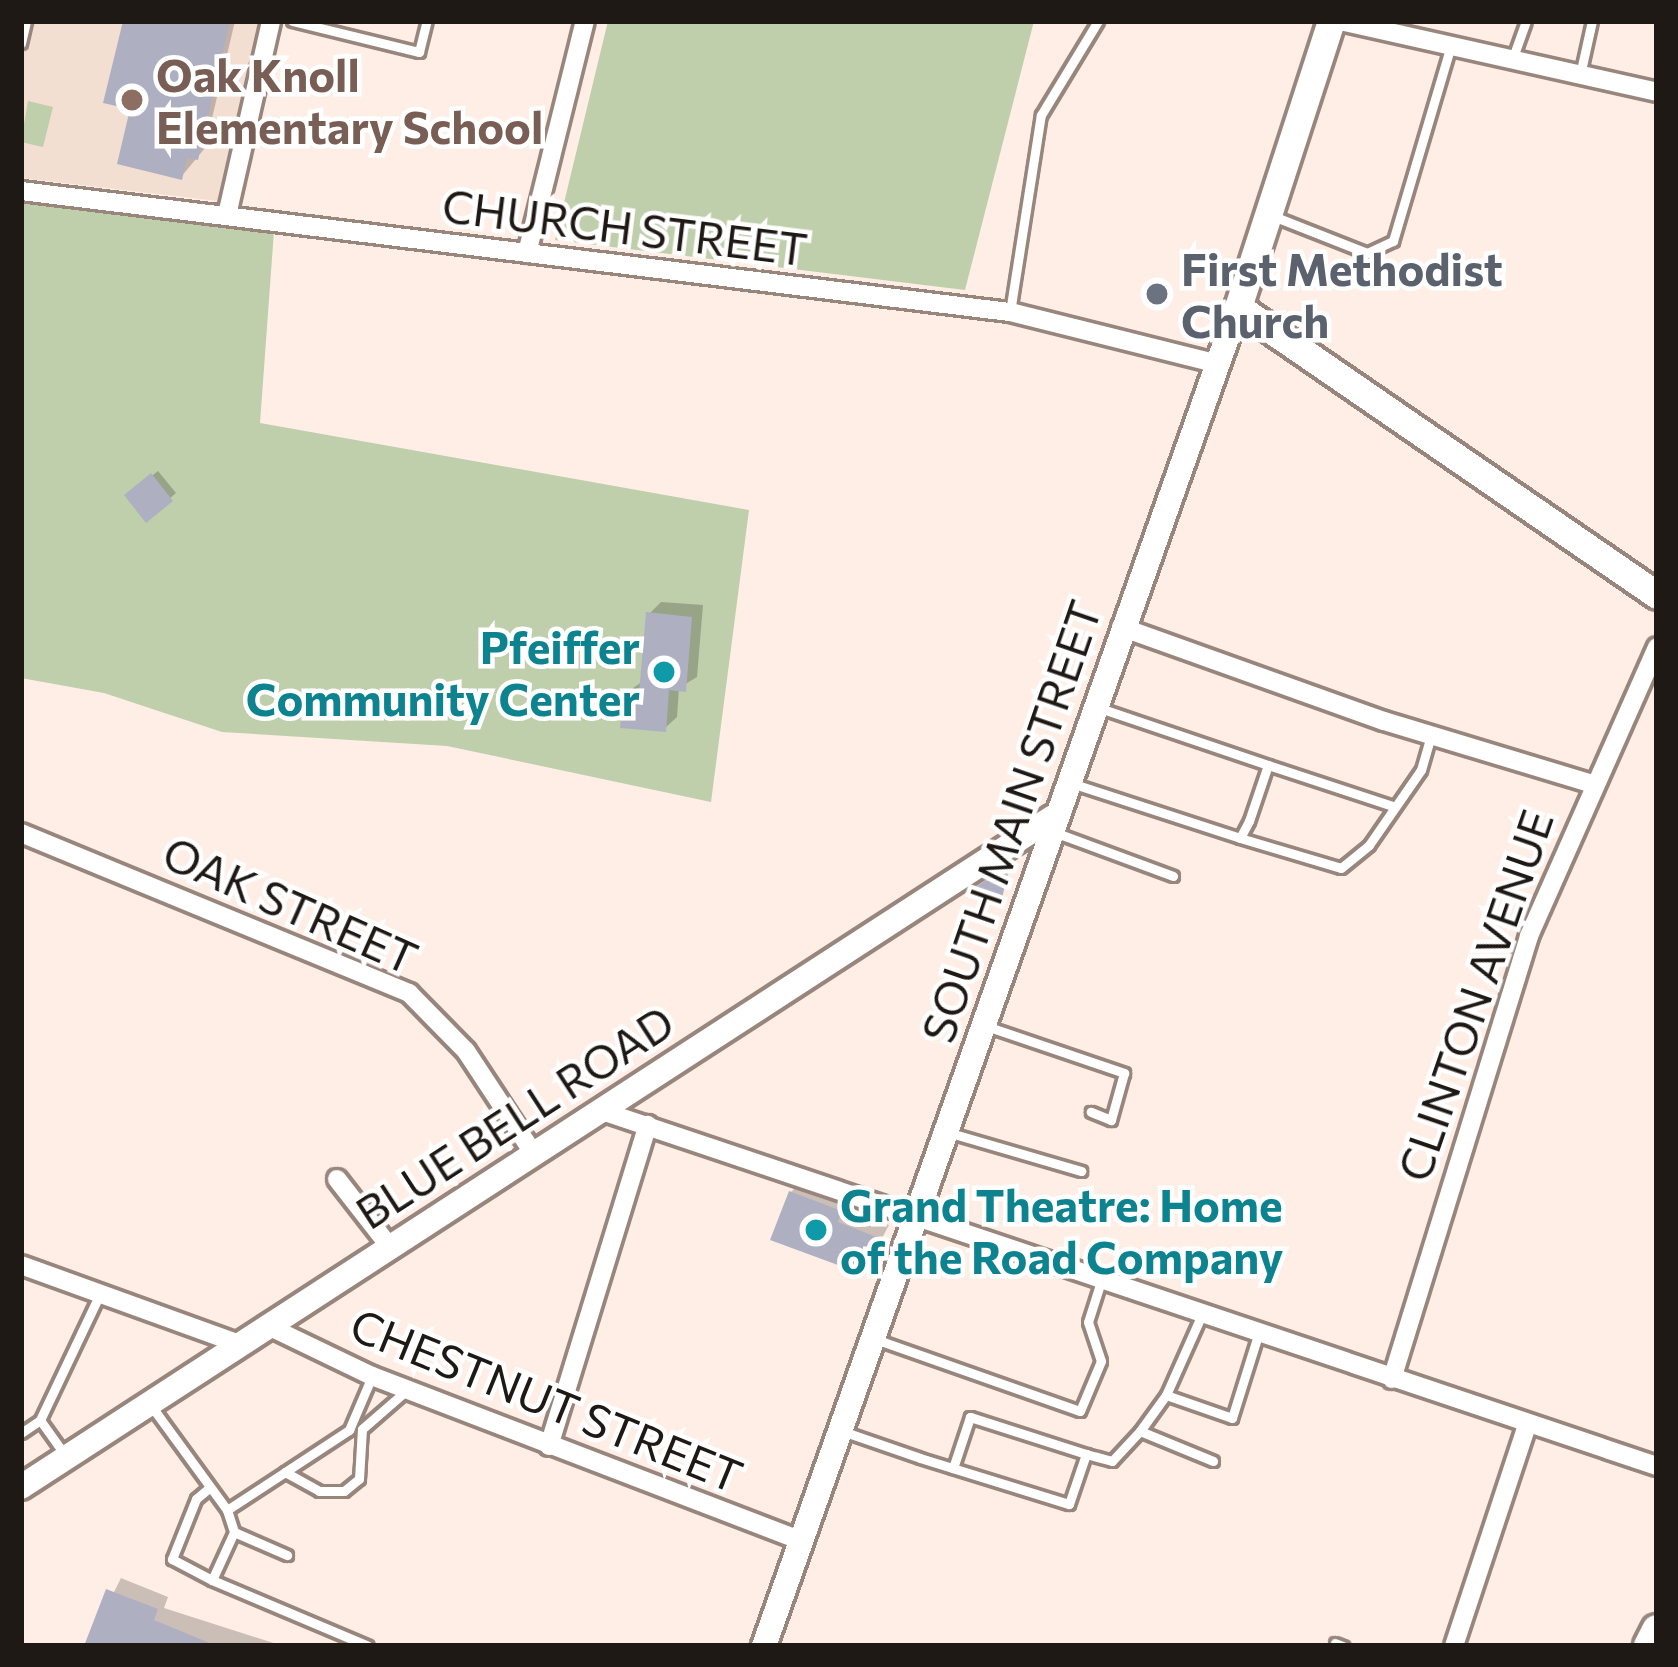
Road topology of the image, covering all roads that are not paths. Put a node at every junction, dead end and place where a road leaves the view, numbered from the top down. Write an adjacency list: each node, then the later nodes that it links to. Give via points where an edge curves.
1 (26, 21): 10 (lane)
2 (272, 21): 17 (street)
3 (292, 21): 4 (lane, via 419,52)
4 (427, 21)
5 (585, 21): 18 (street)
6 (1098, 21): 20 (lane, via 1042,115)
7 (1335, 21): 11 (street); 16 (main road, SOUTH MAIN STREET)
8 (1526, 21): 12 (lane)
9 (1592, 21): 13 (lane)
10 (21, 43)
11 (1450, 46): 12 (street); 16 (lane, via 1393,241 1367,253)
12 (1512, 60): 13 (street)
13 (1580, 75): 14 (street)
14 (1657, 92)
15 (21, 191): 17 (street, CHURCH STREET)
16 (1268, 214): 19 (main road, SOUTH MAIN STREET)
17 (226, 215): 18 (street, CHURCH STREET)
18 (526, 253): 20 (street, CHURCH STREET)
19 (1238, 307): 21 (street, SOUTH MAIN STREET); 22 (main road)
20 (1010, 312): 21 (street, CHURCH STREET)
21 (1214, 363): 23 (street, SOUTH MAIN STREET)
22 (1657, 595)
23 (1121, 627): 25 (street, SOUTH MAIN STREET); 26 (street)
24 (1657, 646): 29 (street, CLINTON AVENUE)
25 (1093, 706): 27 (lane); 28 (street, SOUTH MAIN STREET)
26 (1431, 734): 29 (street); 30 (lane, via 1421,770)
27 (1268, 766): 30 (lane); 33 (lane)
28 (1066, 782): 31 (street, SOUTH MAIN STREET); 33 (lane)
29 (1590, 783): 54 (street, CLINTON AVENUE, via 1528,936)
30 (1393, 806): 33 (lane, via 1370,845 1341,868)
31 (1051, 824): 34 (lane); 35 (street, SOUTH MAIN STREET); 36 (street, BLUE BELL ROAD)
32 (21, 833): 40 (street, OAK STREET, via 409,993 466,1051)
33 (1240, 838)
34 (1173, 876)
35 (983, 1025): 37 (lane, via 1124,1073 1111,1120); 39 (street, SOUTH MAIN STREET)
36 (599, 1110): 38 (street); 40 (street, BLUE BELL ROAD)
37 (1090, 1112)
38 (647, 1125): 43 (street); 63 (street)
39 (947, 1132): 41 (lane); 43 (street, SOUTH MAIN STREET)
40 (534, 1154): 44 (street, BLUE BELL ROAD)
41 (1081, 1171)
42 (337, 1179): 44 (street)
43 (920, 1214): 46 (street); 51 (street, SOUTH MAIN STREET)
44 (390, 1247): 49 (street, BLUE BELL ROAD)
45 (21, 1264): 47 (street)
46 (1102, 1278): 48 (street); 51 (lane, via 1088,1322 1101,1361 1080,1411)
47 (99, 1296): 52 (street); 58 (lane)
48 (1203, 1312): 50 (street); 56 (lane)
49 (268, 1326): 52 (street, BLUE BELL ROAD); 53 (street, CHESTNUT STREET)
50 (1259, 1333): 54 (street); 56 (lane, via 1232,1418)
51 (874, 1338): 60 (street, SOUTH MAIN STREET)
52 (239, 1344): 57 (street, BLUE BELL ROAD)
53 (372, 1376): 55 (street, CHESTNUT STREET); 69 (lane, via 349,1430)
54 (1392, 1378): 59 (street)
55 (407, 1390): 63 (street, CHESTNUT STREET); 69 (lane, via 362,1429 358,1478 344,1491 319,1491)
56 (1166, 1395): 61 (lane)
57 (149, 1403): 65 (street, BLUE BELL ROAD); 71 (lane)
58 (40, 1420): 62 (lane); 65 (lane)
59 (1526, 1428): 67 (street); 80 (street)
60 (840, 1430): 68 (lane); 74 (street, SOUTH MAIN STREET)
61 (1140, 1432): 64 (lane, via 1112,1461); 66 (lane)
62 (21, 1433)
63 (549, 1446): 74 (street, CHESTNUT STREET)
64 (1086, 1454): 68 (lane, via 1069,1504); 68 (lane, via 970,1417)
65 (66, 1457): 70 (street, BLUE BELL ROAD)
66 (1213, 1461)
67 (1657, 1466)
68 (953, 1468)
69 (285, 1472): 72 (lane)
70 (21, 1487)
71 (209, 1488): 72 (lane); 76 (lane, via 196,1498 172,1559)
72 (226, 1510): 73 (lane)
73 (234, 1532): 75 (lane); 76 (lane)
74 (799, 1540): 79 (street, SOUTH MAIN STREET)
75 (287, 1555)
76 (212, 1580): 78 (lane)
77 (1657, 1630): 81 (highway)
78 (368, 1646)
79 (764, 1646)
80 (1454, 1646)
81 (1649, 1646)

